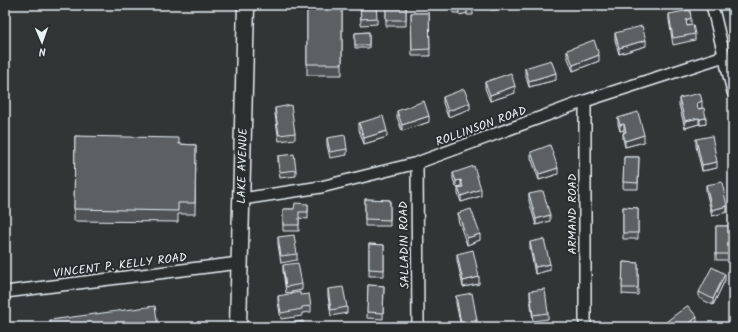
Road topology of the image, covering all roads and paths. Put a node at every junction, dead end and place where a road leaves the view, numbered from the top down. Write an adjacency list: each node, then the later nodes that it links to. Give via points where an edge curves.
1 (246, 5): 7 (main road, LAKE AVENUE)
2 (712, 5): 3 (street)
3 (724, 56): 4 (street); 5 (street, ROLLINSON ROAD)
4 (733, 92)
5 (585, 101): 6 (street, ROLLINSON ROAD); 12 (street, ARMAND ROAD)
6 (417, 163): 7 (street, ROLLINSON ROAD, via 321,187); 11 (street, SALLADIN ROAD)
7 (242, 199): 8 (main road, LAKE AVENUE)
8 (239, 263): 9 (street, VINCENT P. KELLY ROAD); 10 (main road, LAKE AVENUE)
9 (5, 292)
10 (238, 327)
11 (418, 327)
12 (584, 327)

